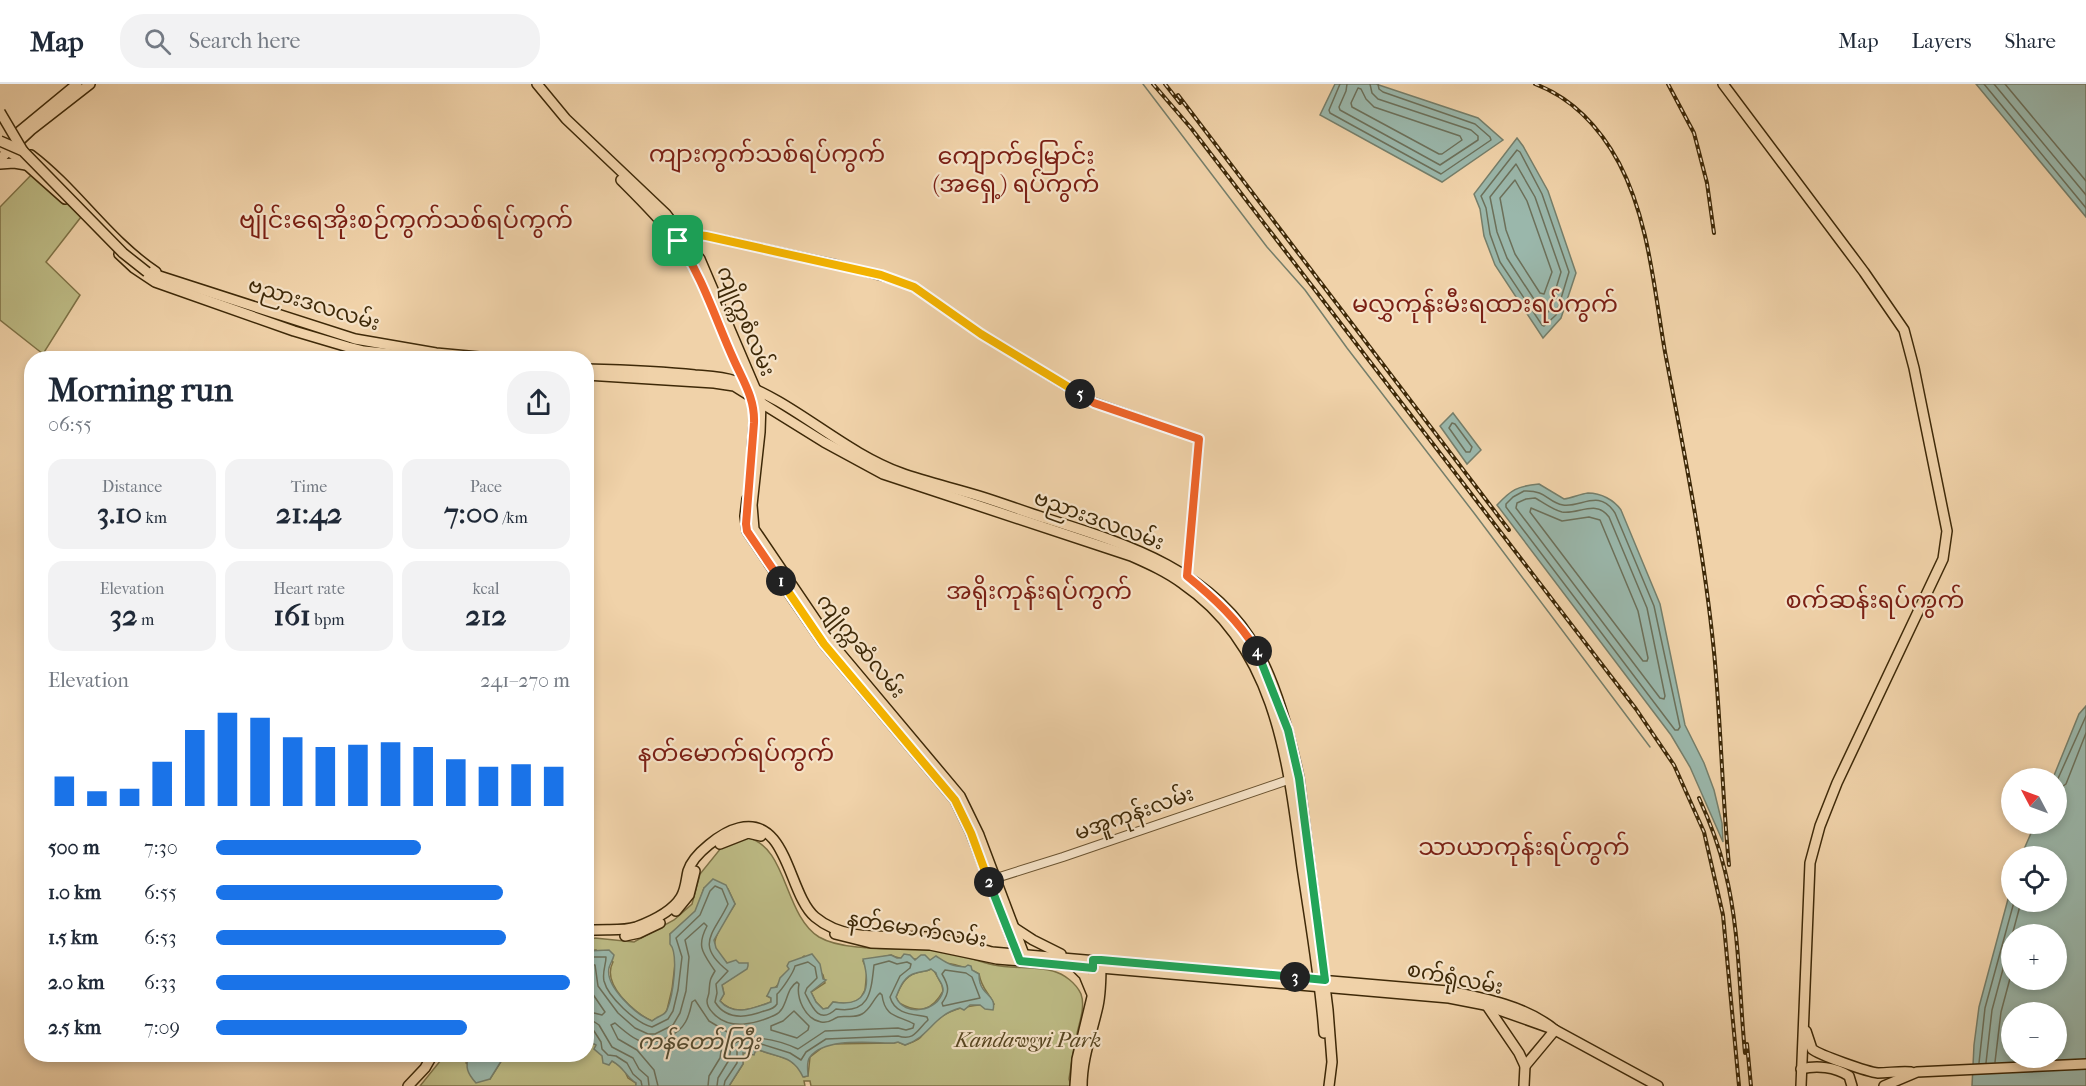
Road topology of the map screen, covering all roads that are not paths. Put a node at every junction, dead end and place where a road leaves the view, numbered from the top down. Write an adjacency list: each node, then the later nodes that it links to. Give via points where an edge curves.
1 (77, 84): 8 (main road)
2 (90, 84): 8 (main road)
3 (532, 84): 14 (main road, ကျိုက္ကစံလမ်း, via 550,108)
4 (537, 84): 14 (main road, ကျိုက္ကစံလမ်း, via 560,114 666,214)
5 (1723, 84): 45 (main road, via 1904,330 1946,516 1942,559 1837,783 1814,844)
6 (1, 112): 8 (main road, via 14,125); 9 (main road, bridge); 9 (main road)
7 (0, 128): 9 (main road)
8 (29, 128): 9 (main road); 11 (main road, via 26,144)
9 (7, 144): 10 (main road); 11 (main road, ဗညားဒလလမ်း); 13 (main road, ဗညားဒလလမ်း); 15 (main road, ဗညားဒလလမ်း, bridge, via 123,253)
10 (0, 159)
11 (39, 161): 15 (main road, ဗညားဒလလမ်း)
12 (0, 164): 13 (main road)
13 (29, 166): 15 (main road, ဗညားဒလလမ်း, via 134,268 155,282)
14 (681, 239): 20 (main road, ကျိုက္ကစံလမ်း); 25 (main road, ကျိုက္ကစံလမ်း, via 699,259); 29 (street, via 692,234 726,240 906,284 1094,403 1199,439)
15 (165, 281): 16 (main road, ဗညားဒလလမ်း)
16 (238, 305): 17 (main road, ဗညားဒလလမ်း); 18 (main road, ဗညားဒလလမ်း, via 311,336)
17 (355, 339): 18 (main road); 19 (main road, ဗညားဒလလမ်း)
18 (364, 351)
19 (422, 351)
20 (733, 359): 24 (main road); 25 (main road, ကျိုက္ကစံလမ်း)
21 (594, 370): 23 (main road, ဗညားဒလလမ်း)
22 (594, 375): 23 (main road, ဗညားဒလလမ်း)
23 (674, 377): 24 (main road, ဗညားဒလလမ်း); 25 (main road, ဗညားဒလလမ်း)
24 (720, 377): 25 (main road, ဗညားဒလလမ်း)
25 (751, 391): 26 (main road, ကျိုက္ကစံလမ်း); 28 (main road, ကျိုက္ကစံလမ်း); 29 (main road, ဗညားဒလလမ်း, via 899,472 1139,550)
26 (761, 402): 27 (main road, ဗညားဒလလမ်း); 28 (main road, ကျိုက္ကစံလမ်း)
27 (776, 412): 28 (main road); 29 (main road, ဗညားဒလလမ်း, via 884,474 1131,556)
28 (758, 417): 31 (main road, ကျိုက္ကဆံလမ်း, via 754,529 830,641 960,796); 31 (main road, ကျိုက္ကဆံလမ်း, via 745,516 747,531 824,644 955,800)
29 (1185, 579): 30 (main road, ဗညားဒလလမ်း, via 1228,624 1249,653 1270,703); 41 (main road, ဗညားဒလလမ်း, via 1212,596 1252,642 1288,730 1299,778)
30 (1291, 779): 31 (street, မအူကုန်းလမ်း); 41 (main road, ဗညားဒလလမ်း)
31 (992, 879): 32 (main road)
32 (1010, 928): 35 (main road, via 1001,948); 36 (main road); 37 (main road)
33 (594, 931): 35 (main road, နတ်မောက်လမ်း, via 630,929 667,911 681,897 688,870 699,853 731,831 749,826 774,839 805,905 829,926 871,938 931,938)
34 (594, 936): 37 (main road, နတ်မောက်လမ်း, via 631,935 669,916 686,902 694,872 704,856 729,840 754,833 766,839 777,855 801,909 828,932 871,944 930,945 997,959)
35 (992, 952): 37 (main road, နတ်မောက်လမ်း)
36 (1066, 957): 37 (main road, စက်ရုံလမ်း); 38 (main road, စက်ရုံလမ်း)
37 (1022, 958): 39 (main road, စက်ရုံလမ်း)
38 (1097, 964): 39 (main road, စက်ရုံလမ်း); 40 (main road, စက်ရုံလမ်း); 41 (main road, စက်ရုံလမ်း); 42 (main road); 43 (main road)
39 (1075, 965): 43 (main road, via 1084,975)
40 (1124, 970): 41 (main road, စက်ရုံလမ်း); 42 (main road)
41 (1322, 983): 44 (main road, စက်ရုံလမ်း, via 1448,991); 51 (main road, ဗညားဒလလမ်း)
42 (1101, 985): 47 (main road, via 1099,1004)
43 (1092, 997): 47 (main road)
44 (1485, 1002): 46 (main road, စက်ရုံလမ်း, via 1545,1021); 54 (main road)
45 (1804, 1026): 48 (main road, via 1812,1049); 52 (main road)
46 (1555, 1030): 54 (main road); 63 (main road, စက်ရုံလမ်း)
47 (1087, 1035): 58 (main road, via 1077,1059); 59 (main road)
48 (1824, 1056): 52 (main road); 55 (main road, via 1876,1073)
49 (428, 1062): 56 (main road)
50 (434, 1062): 57 (main road)
51 (1329, 1062): 60 (main road, ဗညားဒလလမ်း); 61 (main road, ဗညားဒလလမ်း)
52 (1801, 1064): 64 (main road); 65 (main road, via 1836,1069 1849,1076)
53 (2086, 1064): 55 (main road)
54 (1525, 1066): 62 (main road)
55 (1917, 1072): 66 (main road); 67 (main road)
56 (408, 1086)
57 (415, 1086)
58 (1075, 1086)
59 (1082, 1086)
60 (1322, 1086)
61 (1329, 1086)
62 (1524, 1086)
63 (1658, 1086)
64 (1801, 1086)
65 (1852, 1086)
66 (1884, 1086)
67 (1900, 1086)

